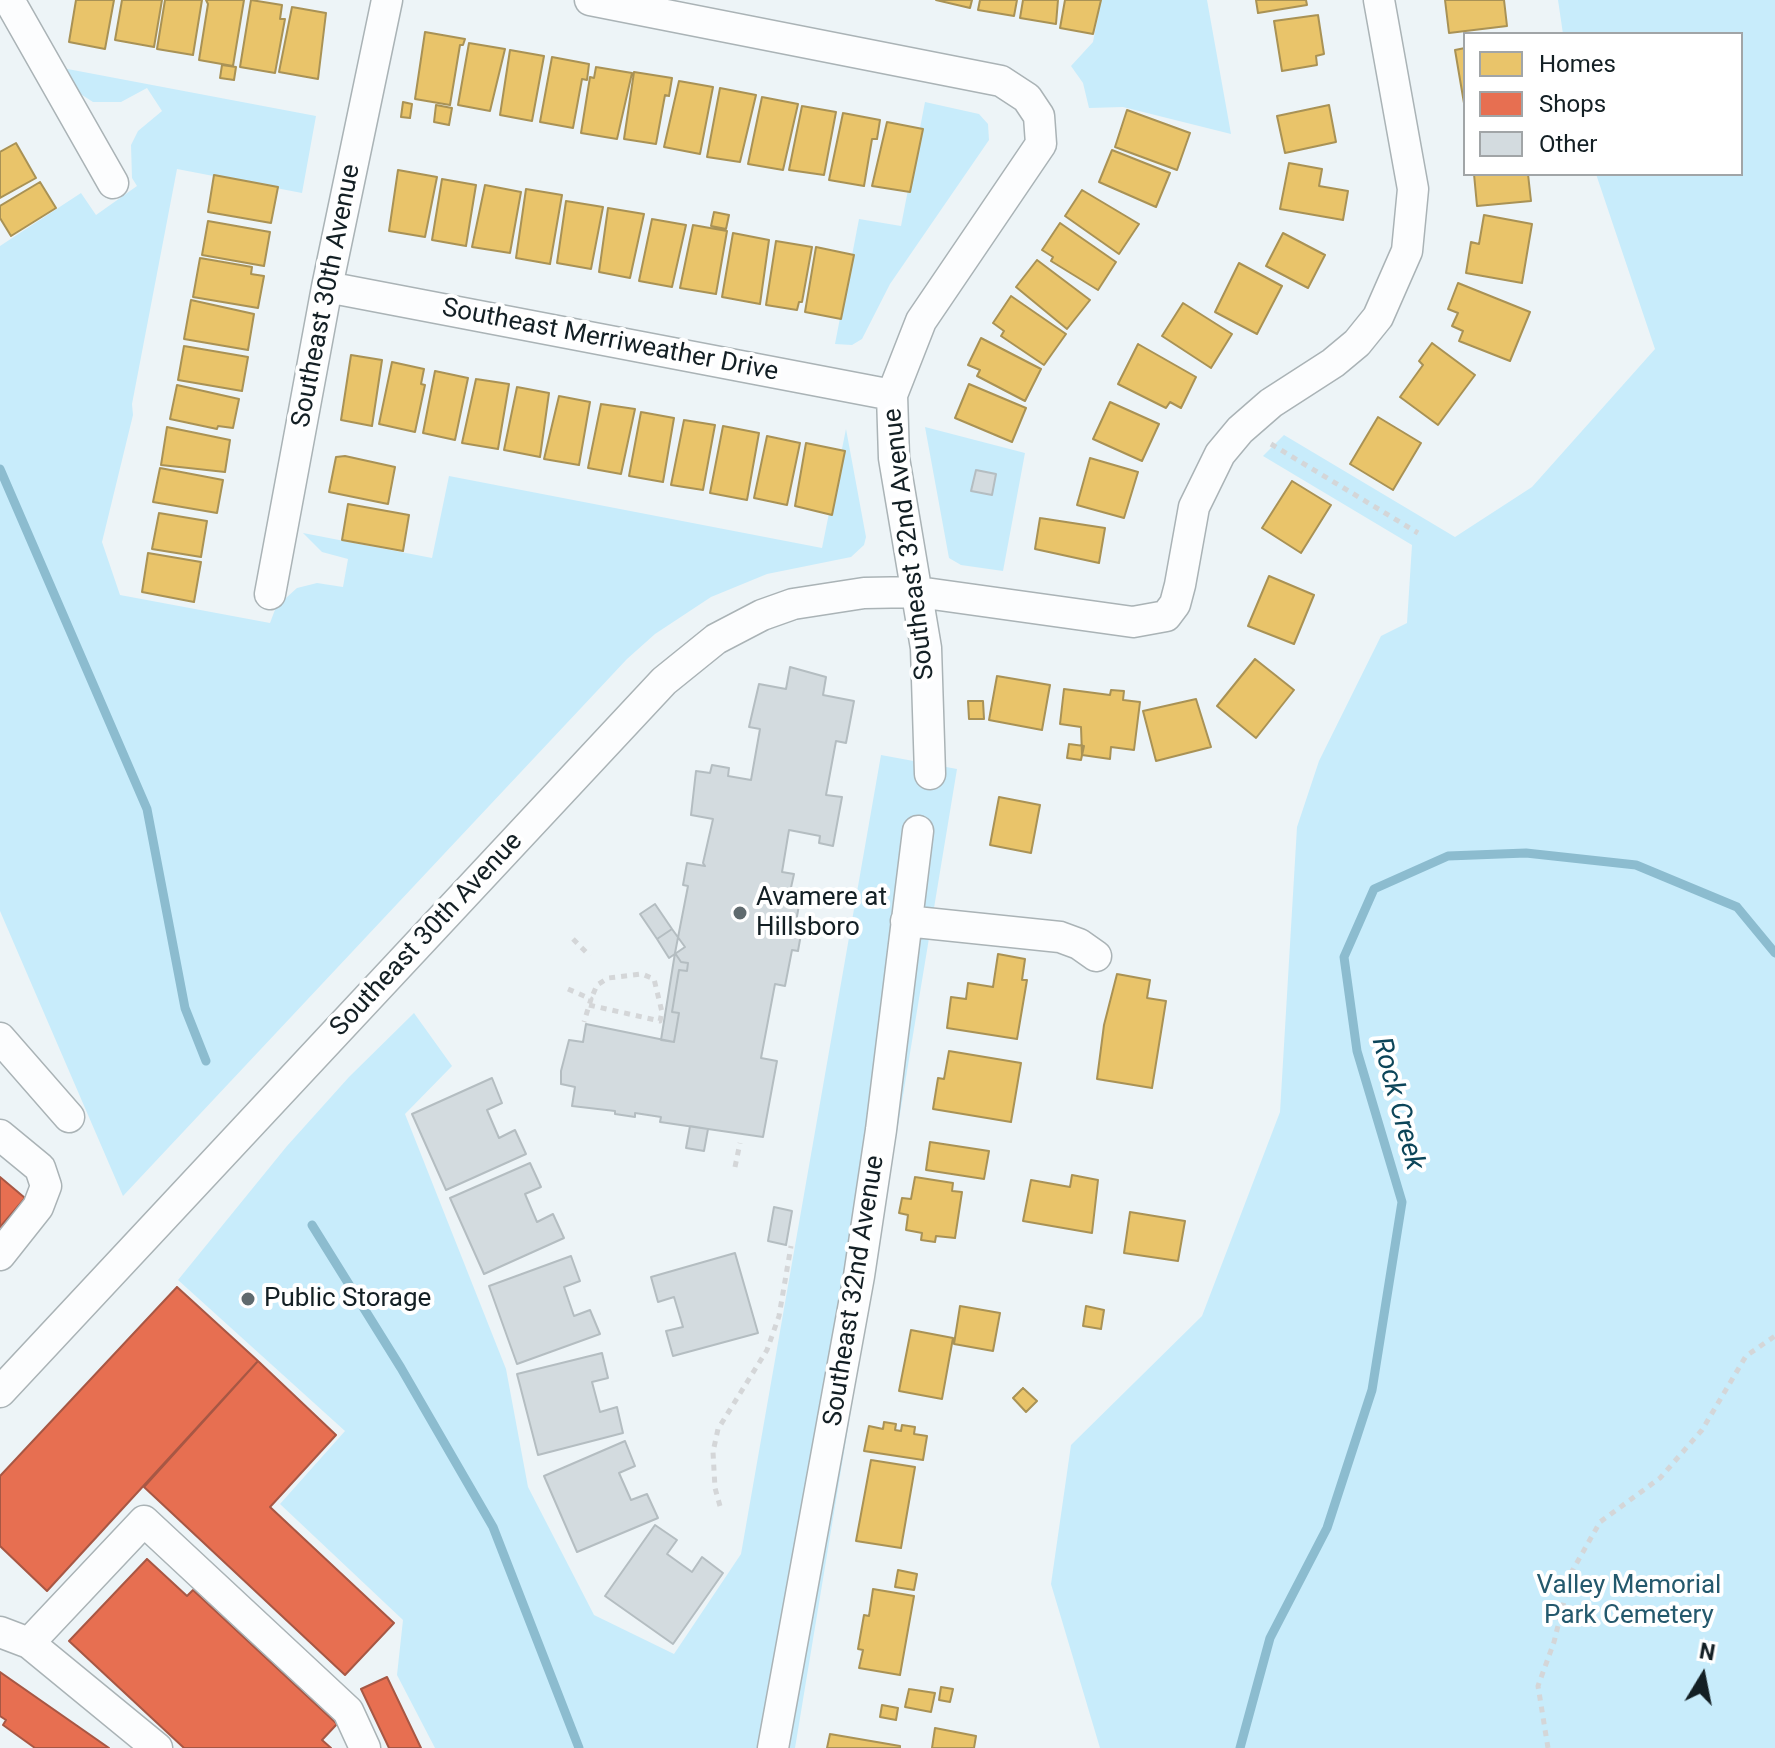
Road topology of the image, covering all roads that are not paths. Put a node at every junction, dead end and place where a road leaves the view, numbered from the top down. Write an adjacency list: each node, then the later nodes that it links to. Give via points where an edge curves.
1 (9, 0): 5 (street)
2 (387, 0): 6 (street, Southeast 30th Avenue)
3 (590, 0): 7 (street, Southeast 32nd Avenue, via 1001,81 1027,98 1039,116 1041,144 921,321)
4 (1379, 0): 8 (street, Southeast 30th Avenue, via 1413,189 1413,221 1403,263 1378,317 1357,343 1271,403 1220,454 1194,507 1180,585 1166,616 1133,622)
5 (113, 183)
6 (327, 287): 7 (street, Southeast Merriweather Drive); 9 (street, Southeast 30th Avenue)
7 (892, 395): 8 (street, Southeast 32nd Avenue, via 894,458)
8 (918, 592): 10 (street, Southeast 32nd Avenue, via 926,648); 18 (street, Southeast 30th Avenue, via 864,593 793,604 737,626 685,662)
9 (270, 594)
10 (930, 774)
11 (918, 831): 12 (street, Southeast 32nd Avenue)
12 (906, 921): 13 (street, via 1060,937); 23 (street, Southeast 32nd Avenue, via 859,1276)
13 (1096, 956)
14 (0, 1038): 15 (street)
15 (69, 1117)
16 (0, 1135): 17 (street, via 40,1168 46,1186 38,1207)
17 (0, 1255)
18 (0, 1392)
19 (0, 1632): 20 (street)
20 (29, 1643): 21 (street); 22 (street, via 144,1521 348,1711)
21 (157, 1748)
22 (365, 1748)
23 (773, 1748)

